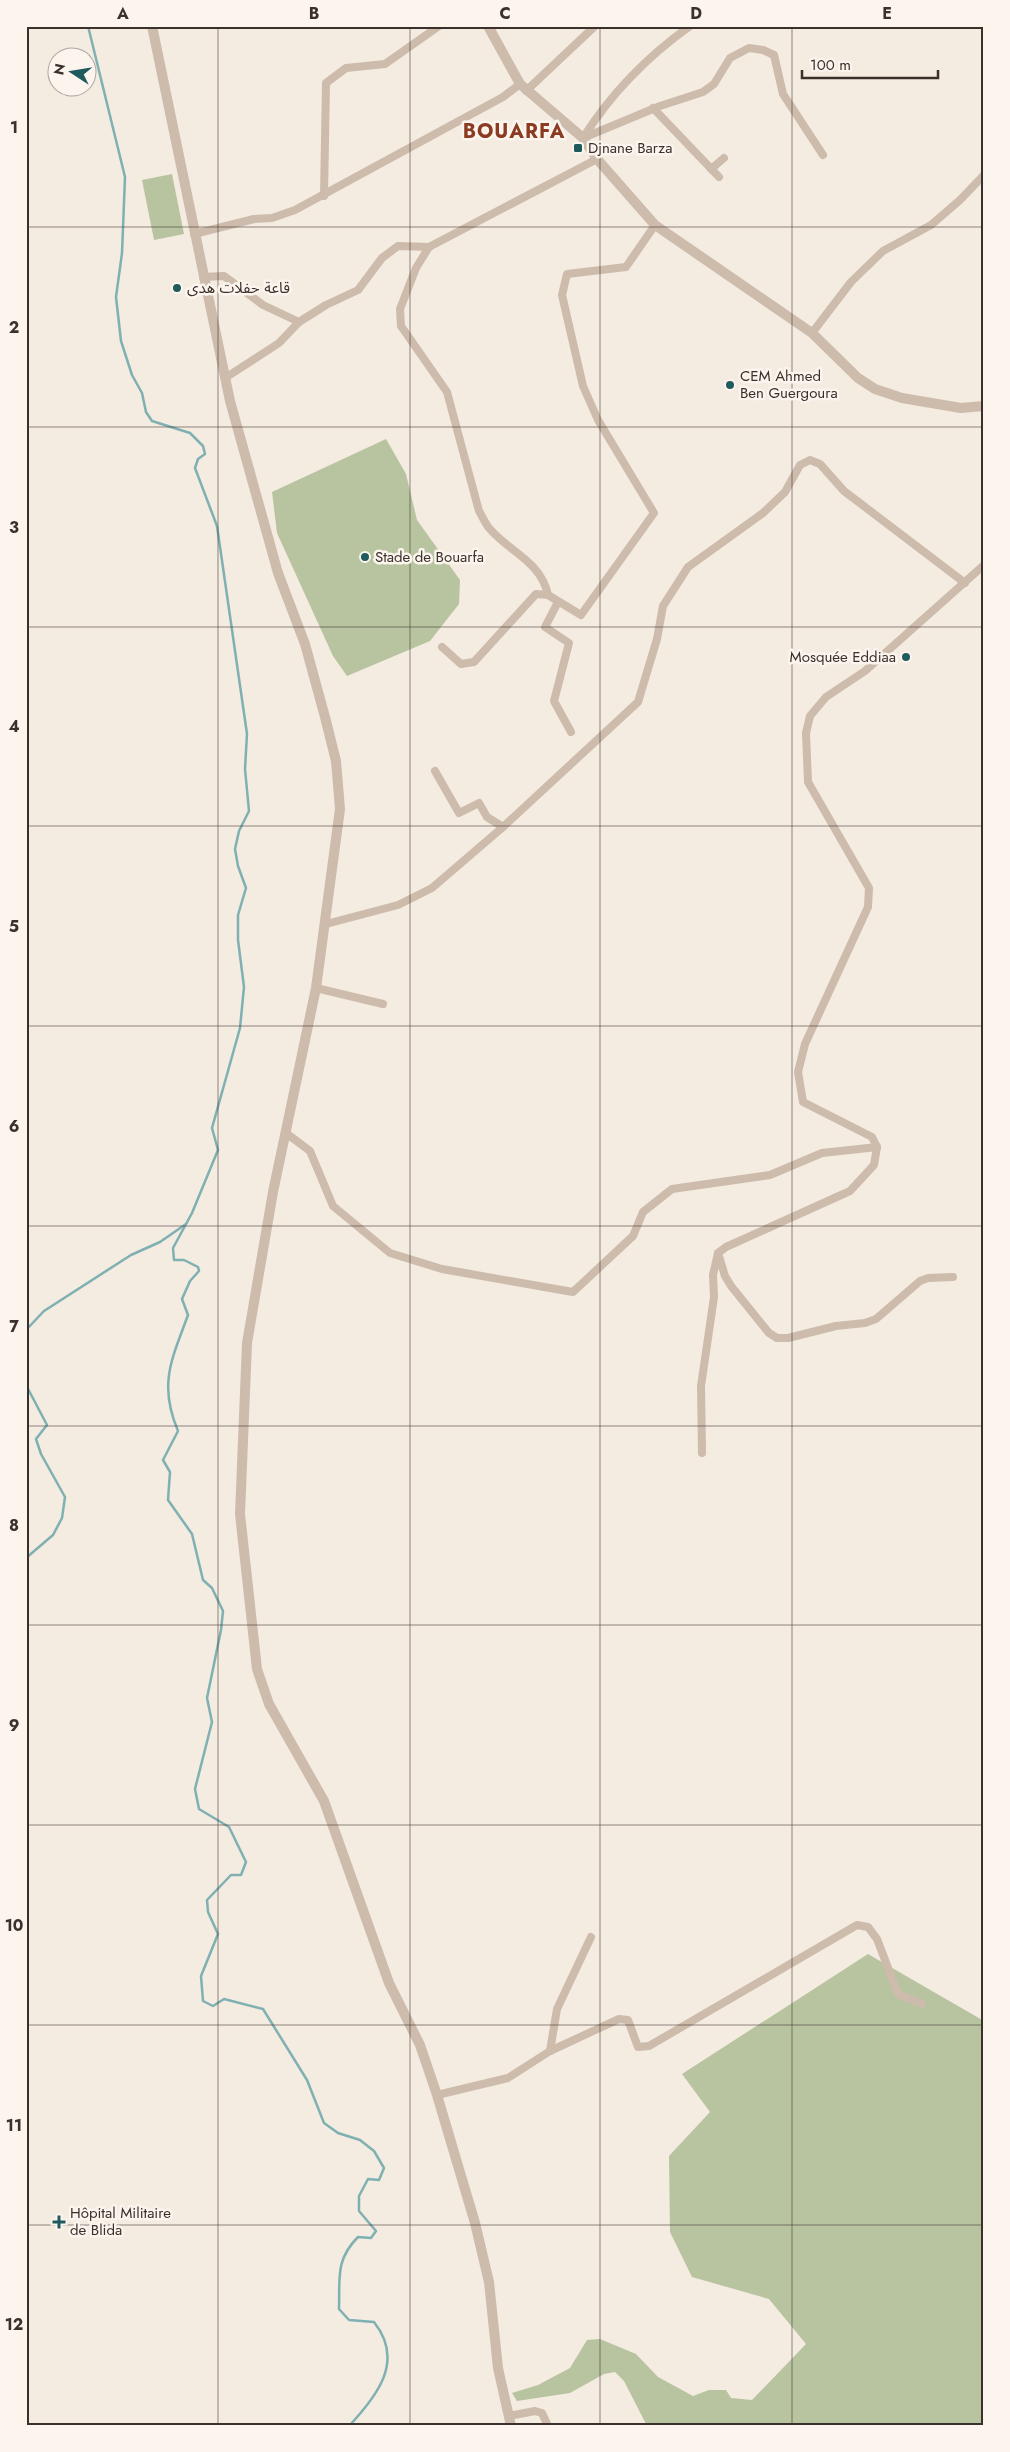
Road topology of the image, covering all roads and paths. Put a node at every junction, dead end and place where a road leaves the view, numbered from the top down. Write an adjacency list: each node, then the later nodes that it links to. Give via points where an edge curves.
1 (152, 26): 17 (street)
2 (439, 26): 15 (street, via 385,64 346,68 326,83)
3 (488, 26): 6 (street)
4 (595, 26): 6 (street)
5 (690, 26): 8 (street, via 620,89)
6 (523, 88): 8 (street); 15 (street)
7 (654, 108): 8 (street); 9 (street, via 703,92 714,84 730,58 749,48 764,50 774,54 783,94); 12 (street)
8 (583, 138): 11 (street)
9 (823, 155)
10 (724, 158): 12 (street)
11 (597, 160): 16 (street); 18 (street)
12 (711, 169): 14 (street)
13 (984, 175): 21 (street, via 931,225 882,250 851,282)
14 (719, 177)
15 (324, 196): 17 (street, via 272,218 254,219)
16 (655, 225): 21 (street); 27 (street, via 626,267 567,274 562,295 583,386 598,420 654,513 581,615)
17 (194, 234): 19 (street)
18 (429, 247): 20 (street, via 398,246 382,258 358,290); 26 (street, via 416,268 400,309 401,326 447,392 479,511 489,528 545,580)
19 (203, 277): 20 (street, via 224,276 263,304); 22 (street)
20 (299, 322): 22 (street, via 280,343)
21 (812, 333): 23 (street, via 858,378 875,389 902,398 962,408)
22 (225, 378): 32 (street, via 278,572 305,644 336,760 340,808)
23 (984, 406)
24 (984, 565): 25 (street)
25 (965, 583): 31 (street, via 844,491 820,464 810,460 800,465 785,492 763,513 688,567 663,606 657,639 638,702); 36 (street, via 865,671 826,697 810,716 806,733 808,782 869,888 868,907 805,1044 798,1072 803,1102 872,1137)
26 (548, 595): 27 (street); 28 (street, via 536,594 474,662 461,664)
27 (558, 602): 29 (street, via 545,627 569,643 554,701)
28 (442, 647)
29 (571, 732)
30 (435, 771): 31 (street, via 459,813 478,803 487,817)
31 (503, 827): 32 (street, via 432,888 398,905)
32 (326, 924): 33 (street)
33 (316, 988): 34 (street); 35 (street)
34 (382, 1004)
35 (286, 1134): 36 (street, via 310,1151 333,1206 390,1254 442,1269 573,1292 633,1236 643,1212 672,1189 770,1175 822,1153); 43 (street, via 247,1343 242,1434 240,1514 257,1669 269,1704 324,1801 389,1982 420,2045)
36 (877, 1147): 37 (street, via 874,1165 850,1191)
37 (718, 1253): 38 (street, via 731,1286 769,1333 777,1338 865,1323 876,1319 920,1281); 39 (street, via 702,1378)
38 (953, 1277)
39 (702, 1453)
40 (591, 1937): 42 (street, via 557,2009)
41 (922, 2004): 42 (street, via 898,1994 878,1939 868,1927 857,1925 649,2046 638,2046 628,2020 618,2019)
42 (550, 2051): 43 (street, via 508,2078)
43 (437, 2096): 44 (street, via 489,2282 498,2368)
44 (510, 2421): 45 (street, via 535,2411 542,2413)
45 (548, 2426)

